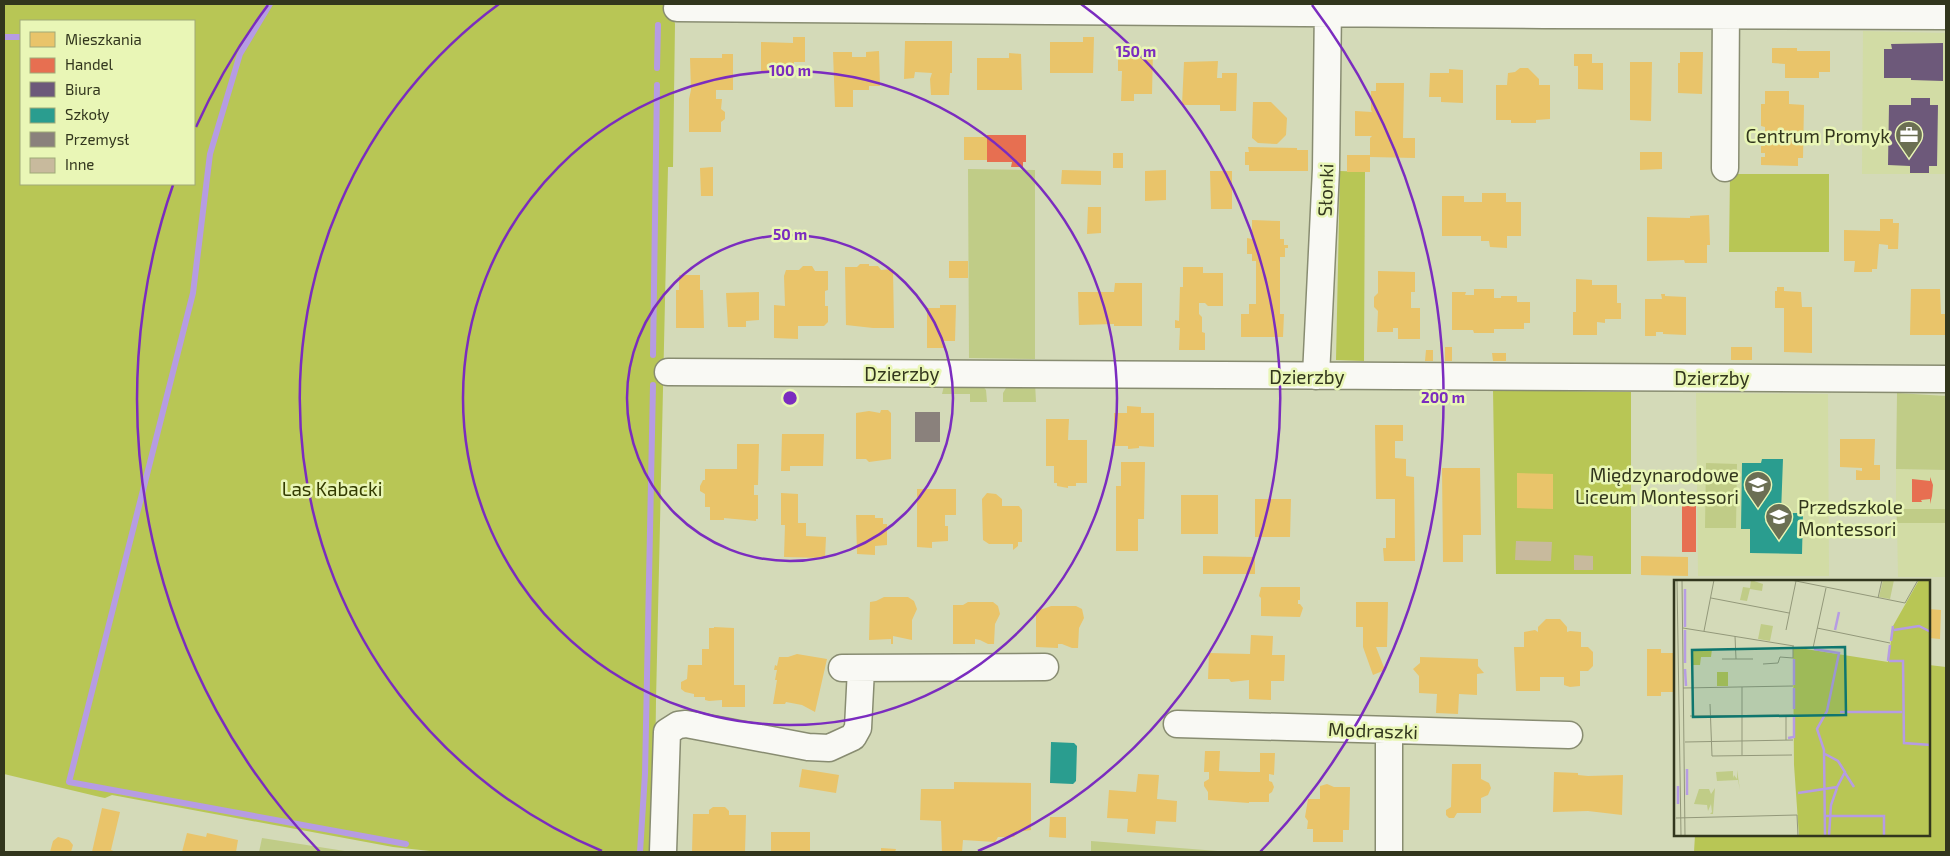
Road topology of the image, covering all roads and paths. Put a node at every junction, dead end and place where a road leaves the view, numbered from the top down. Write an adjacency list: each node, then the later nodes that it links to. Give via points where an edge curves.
1 (763, 7): 2 (street); 3 (street)
2 (677, 8)
3 (1328, 8): 4 (street); 8 (street, Słonki, via 1326,169)
4 (1726, 10): 5 (street); 6 (street)
5 (1946, 16)
6 (1725, 168)
7 (668, 372): 8 (street, Dzierzby)
8 (1316, 376): 9 (street, Dzierzby)
9 (1946, 379)
10 (1045, 667): 14 (street, via 851,668 858,728 853,737 829,748 678,725 667,732)
11 (1177, 724): 12 (street, Modraszki)
12 (1390, 730): 13 (street, Modraszki); 15 (street)
13 (1569, 736)
14 (663, 852)
15 (1389, 852)

